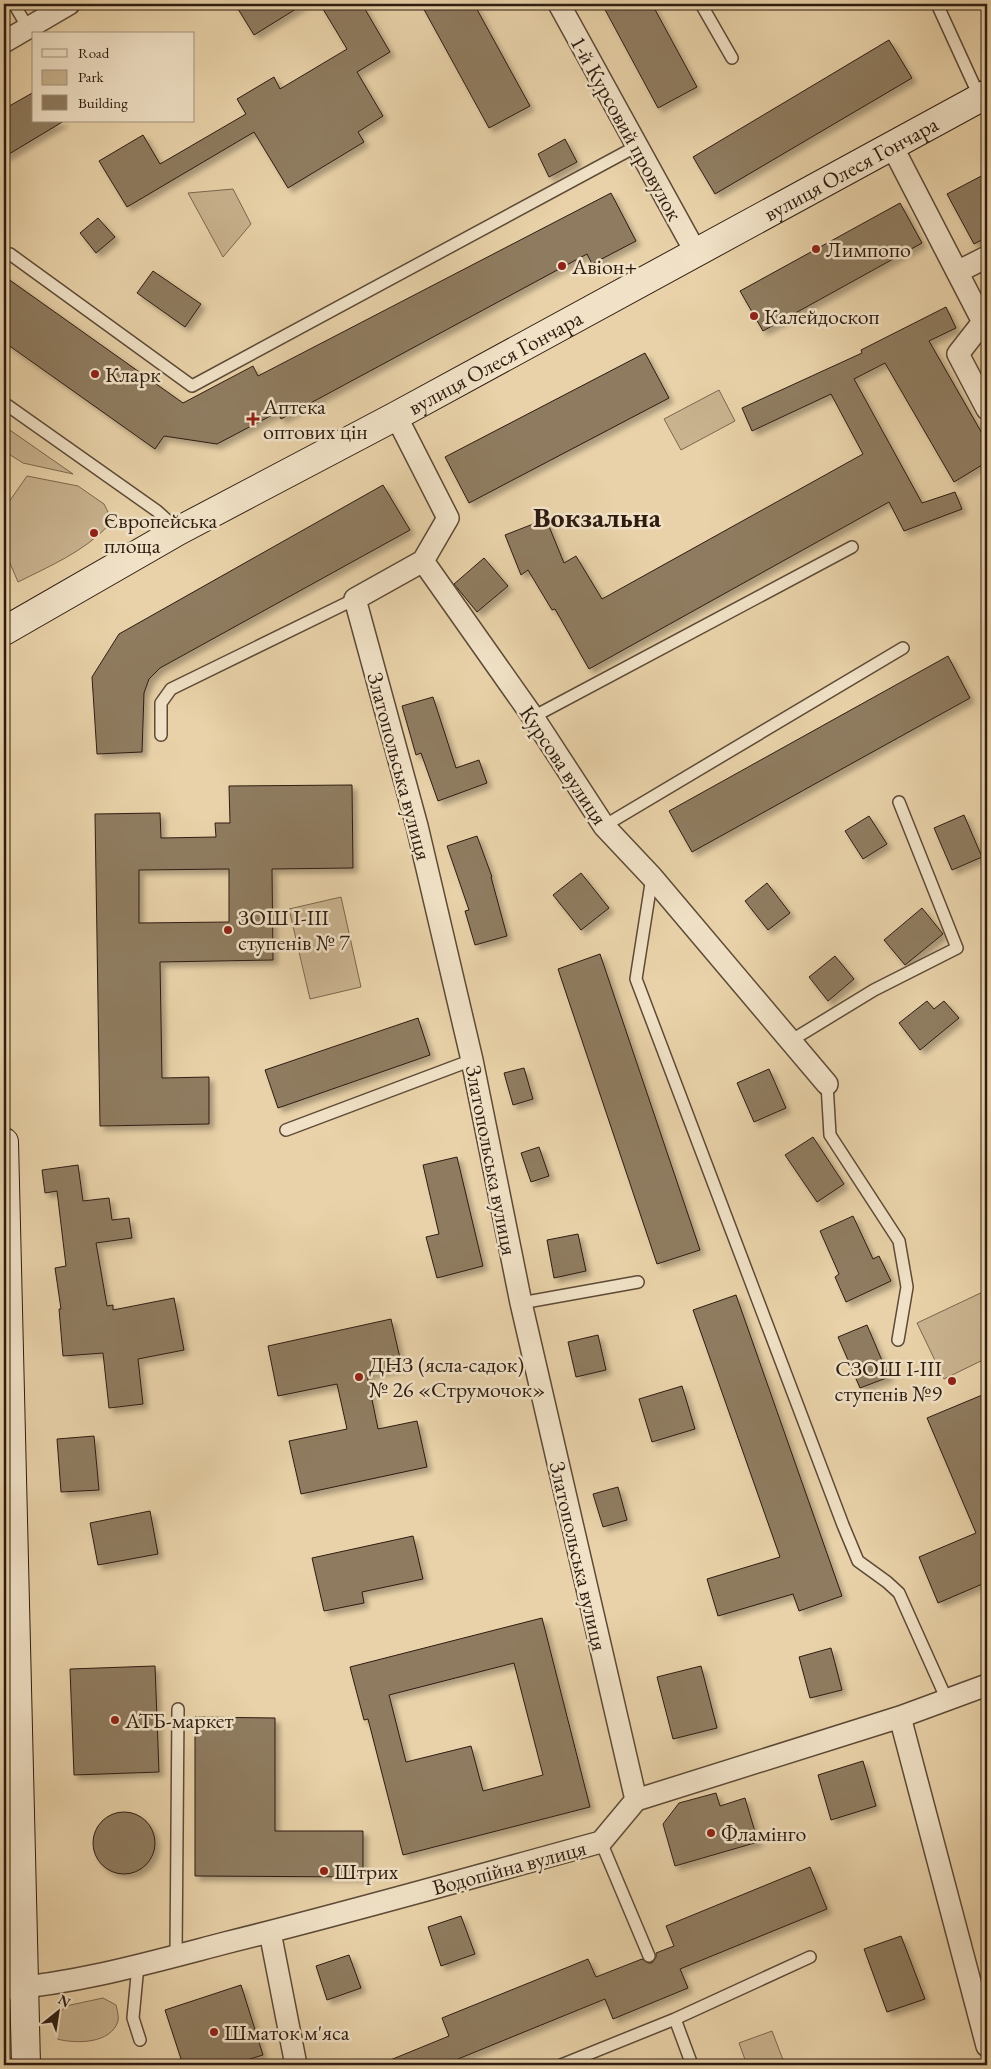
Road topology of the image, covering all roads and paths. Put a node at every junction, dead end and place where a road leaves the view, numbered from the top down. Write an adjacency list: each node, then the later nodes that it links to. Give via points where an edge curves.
1 (14, 4): 6 (lane)
2 (69, 4): 6 (street)
3 (559, 4): 10 (street, 1-й Курсовий провулок)
4 (701, 4): 8 (lane)
5 (937, 4): 9 (lane)
6 (28, 28): 7 (street)
7 (4, 42)
8 (732, 58)
9 (984, 96): 11 (street, вулиця Олеся Гончара)
10 (637, 146): 12 (street, 1-й Курсовий провулок); 13 (lane, via 192,386)
11 (892, 146): 12 (street, вулиця Олеся Гончара); 15 (street)
12 (695, 251): 18 (street, вулиця Олеся Гончара)
13 (10, 254)
14 (987, 256): 15 (street)
15 (957, 272): 17 (street, via 983,322 958,354)
16 (4, 403): 19 (lane, via 157,511)
17 (987, 409)
18 (396, 416): 19 (street, вулиця Олеся Гончара); 21 (street, via 448,518)
19 (178, 531): 23 (street, вулиця Олеся Гончара)
20 (852, 547): 25 (lane)
21 (423, 561): 22 (street); 25 (street, Курсова вулиця)
22 (355, 598): 26 (lane, via 172,689 161,703); 31 (street, Златопольська вулиця, via 417,826)
23 (4, 631)
24 (903, 648): 28 (lane)
25 (533, 717): 28 (street, Курсова вулиця)
26 (161, 735)
27 (899, 802): 30 (lane, via 957,948 874,990)
28 (604, 826): 29 (street, Курсова вулиця)
29 (652, 877): 30 (street, Курсова вулиця); 39 (lane, via 636,979 842,1525 858,1562 899,1593)
30 (792, 1040): 32 (street, Курсова вулиця)
31 (472, 1060): 33 (lane); 36 (street, Златопольська вулиця)
32 (827, 1084): 37 (lane, via 830,1135 899,1241 907,1286)
33 (286, 1130)
34 (4, 1142): 49 (street)
35 (638, 1282): 36 (lane)
36 (521, 1303): 42 (street, Златопольська вулиця)
37 (898, 1340)
38 (987, 1686): 39 (street)
39 (947, 1700): 41 (street)
40 (178, 1709): 45 (lane)
41 (900, 1717): 42 (street); 52 (street)
42 (636, 1800): 43 (street, Водопійна вулиця)
43 (601, 1842): 44 (street, Водопійна вулиця); 46 (lane)
44 (270, 1932): 45 (street, Водопійна вулиця); 54 (street)
45 (176, 1956): 48 (street, Водопійна вулиця)
46 (649, 1956)
47 (810, 1957): 50 (lane)
48 (138, 1965): 49 (street, Водопійна вулиця, via 50,1985); 51 (lane, via 133,2018)
49 (14, 1988): 53 (street)
50 (675, 2019): 55 (lane); 56 (lane)
51 (140, 2040)
52 (987, 2046)
53 (26, 2065)
54 (296, 2065)
55 (561, 2065)
56 (692, 2065)

